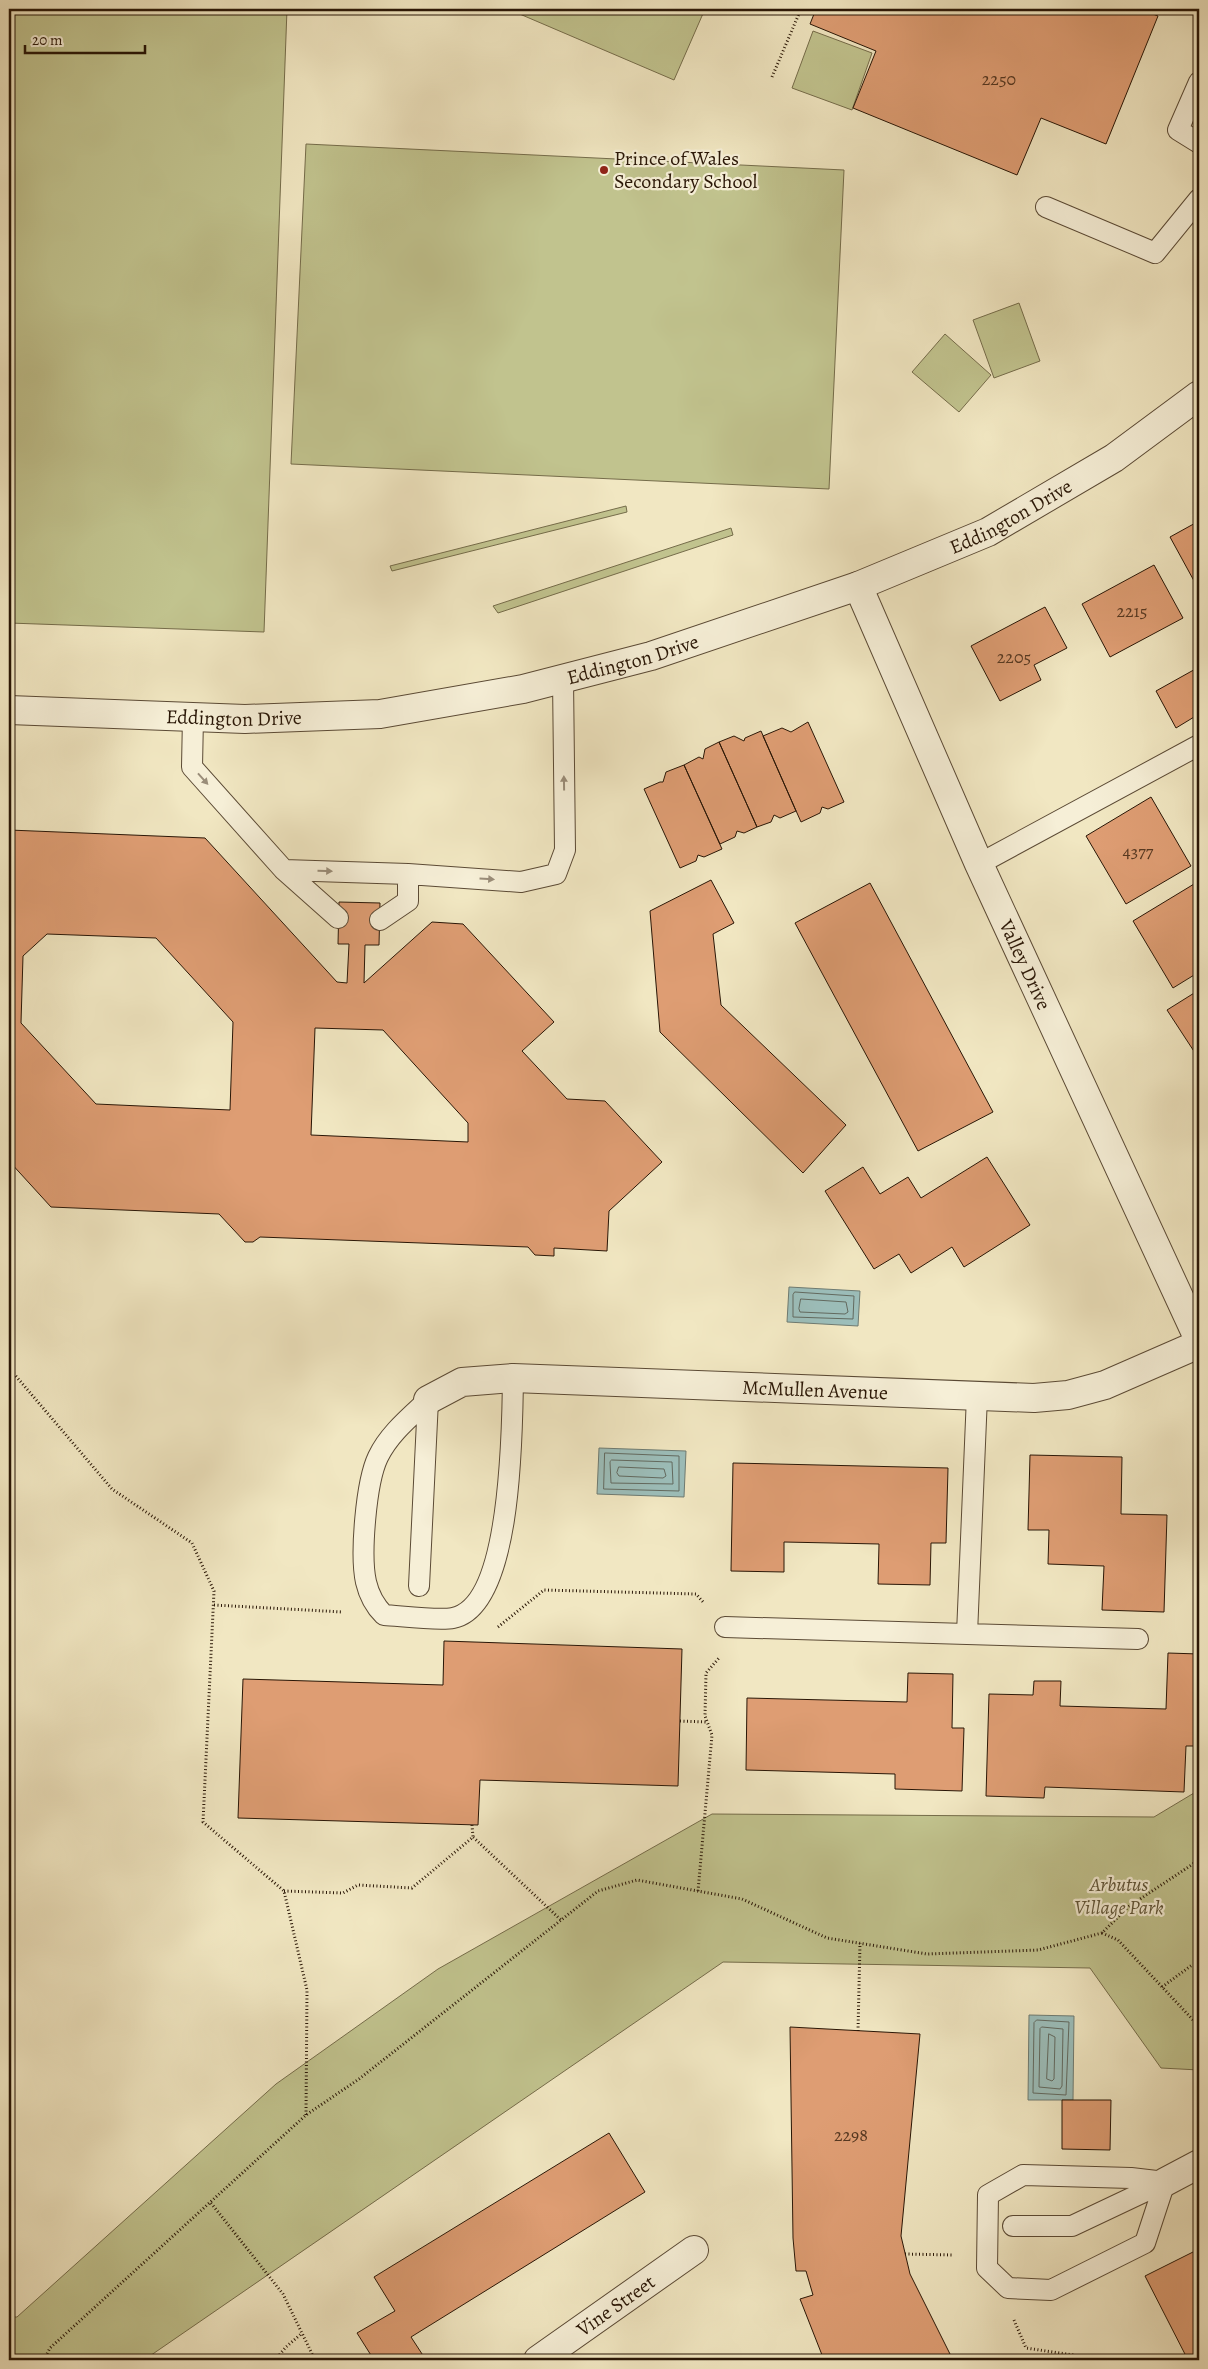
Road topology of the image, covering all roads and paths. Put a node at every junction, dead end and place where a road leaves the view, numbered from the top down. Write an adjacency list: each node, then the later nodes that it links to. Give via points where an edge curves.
1 (801, 9): 2 (path)
2 (772, 77)
3 (1199, 82): 4 (lane, via 1178,130)
4 (1199, 143)
5 (1199, 199): 6 (lane, via 1155,253)
6 (1046, 207)
7 (1199, 395): 8 (street, Eddington Drive, via 1114,458 988,532)
8 (858, 586): 9 (street, Eddington Drive, via 651,656); 13 (street, Valley Drive)
9 (563, 679): 11 (street, Eddington Drive, via 380,714 245,719); 15 (lane, one-way to 9, via 521,882 556,874 565,850)
10 (9, 710): 11 (street, Eddington Drive)
11 (193, 717): 14 (lane, one-way to 14, via 192,767)
12 (1199, 745): 13 (lane)
13 (978, 864): 18 (street, Valley Drive)
14 (284, 870): 15 (lane, one-way to 15); 16 (lane)
15 (408, 874): 17 (lane, via 408,900)
16 (338, 918)
17 (380, 920)
18 (1199, 1342): 21 (street, McMullen Avenue, via 1105,1385 1068,1395 1034,1398)
19 (9, 1368): 24 (path, via 112,1490 192,1542 214,1590)
20 (513, 1378): 21 (street, McMullen Avenue); 22 (street, McMullen Avenue, via 462,1382); 22 (lane, via 504,1531 482,1595 466,1611 453,1618 384,1615 375,1606 366,1583 363,1560 368,1495 377,1458 395,1432)
21 (977, 1396): 28 (lane)
22 (428, 1400): 23 (lane)
23 (419, 1586)
24 (214, 1605): 25 (path); 35 (path, via 203,1822)
25 (349, 1614)
26 (725, 1627): 27 (path, via 696,1594 550,1589 544,1590); 28 (lane); 31 (path, via 723,1652 706,1673)
27 (495, 1630)
28 (967, 1634): 29 (lane)
29 (1138, 1639)
30 (680, 1721): 31 (path)
31 (707, 1722): 36 (path, via 712,1735)
32 (472, 1825): 33 (path)
33 (473, 1837): 35 (path, via 412,1888 358,1885 343,1893); 37 (path)
34 (1199, 1860): 38 (path, via 1128,1907)
35 (284, 1891): 44 (path, via 307,1990)
36 (698, 1891): 37 (path, via 637,1880 598,1891); 39 (path, via 742,1899 827,1938)
37 (561, 1920): 44 (path, via 359,2078)
38 (1102, 1933): 39 (path, via 1038,1950 927,1954); 41 (path, via 1118,1940)
39 (860, 1943): 43 (path)
40 (1192, 1965): 41 (path)
41 (1162, 1987): 42 (path)
42 (1199, 2023)
43 (858, 2031)
44 (306, 2115): 47 (path)
45 (1199, 2164): 46 (street)
46 (1165, 2182): 48 (lane, via 1072,2226); 52 (lane, via 1145,2243 1051,2290); 52 (lane, via 1023,2175 988,2195 987,2268)
47 (211, 2203): 53 (path, via 283,2294); 54 (path, via 50,2348)
48 (1013, 2226)
49 (694, 2250): 57 (street, Vine Street)
50 (905, 2254): 51 (path)
51 (954, 2255)
52 (1008, 2288): 58 (path, via 1008,2304 1026,2348 1073,2354)
53 (301, 2334): 55 (path); 56 (path)
54 (44, 2360)
55 (275, 2360)
56 (314, 2360)
57 (538, 2360)
58 (1085, 2360)

